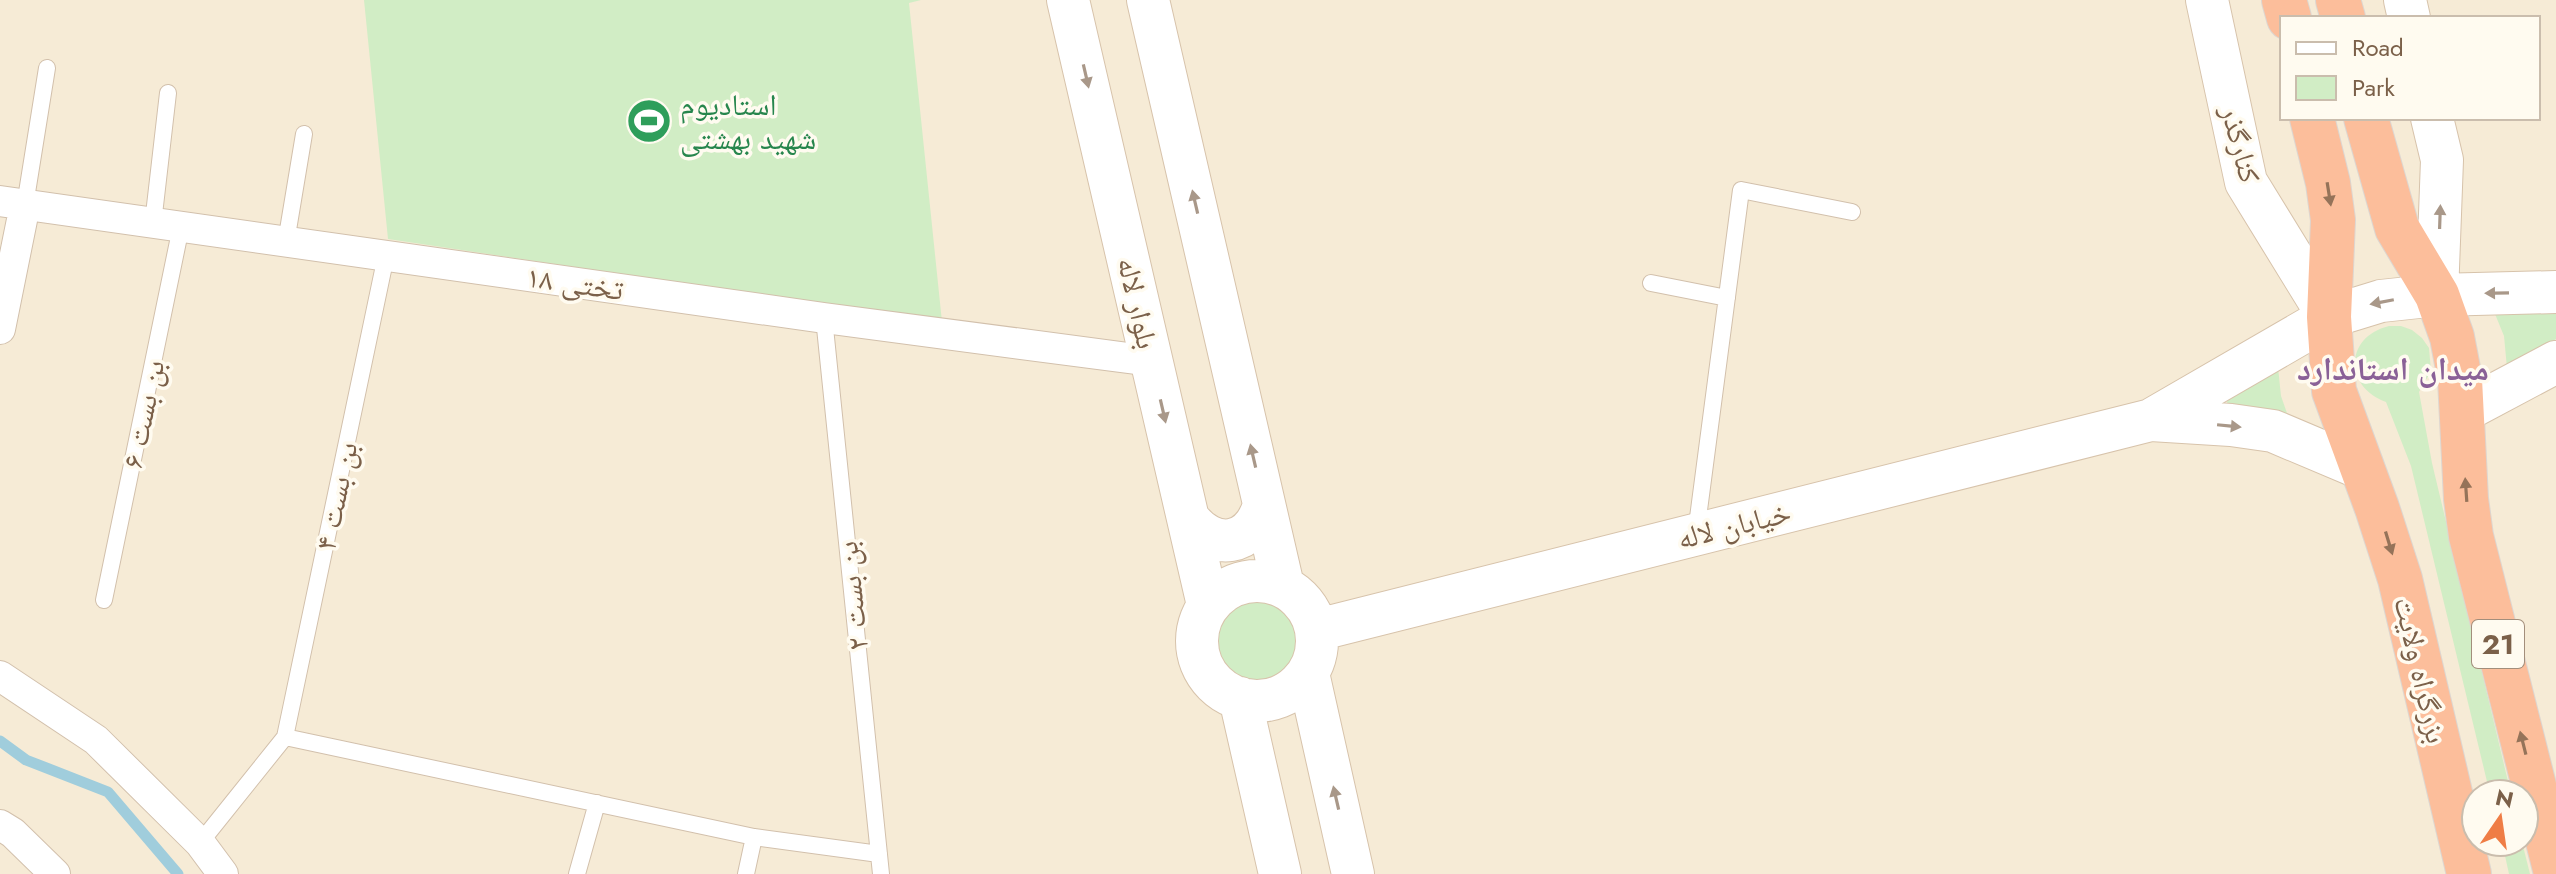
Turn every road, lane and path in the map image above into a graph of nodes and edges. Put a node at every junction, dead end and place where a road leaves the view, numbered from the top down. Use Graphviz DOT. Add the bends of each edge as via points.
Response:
graph roads {
  1 [pos="1068,0"];
  2 [pos="1148,0"];
  3 [pos="2207,0"];
  4 [pos="47,68"];
  5 [pos="168,93"];
  6 [pos="2312,120"];
  7 [pos="2367,120"];
  8 [pos="2432,120"];
  9 [pos="304,134"];
  10 [pos="13,203"];
  11 [pos="1852,212"];
  12 [pos="167,225"];
  13 [pos="286,242"];
  14 [pos="386,256"];
  15 [pos="1651,283"];
  16 [pos="2556,292"];
  17 [pos="2437,295"];
  18 [pos="1727,298"];
  19 [pos="2329,317"];
  20 [pos="824,318"];
  21 [pos="0,329"];
  22 [pos="1151,361"];
  23 [pos="2556,362"];
  24 [pos="2462,412"];
  25 [pos="2151,420"];
  26 [pos="2363,469"];
  27 [pos="1264,505"];
  28 [pos="1188,518"];
  29 [pos="1696,535"];
  30 [pos="1283,586"];
  31 [pos="104,600"];
  32 [pos="1208,605"];
  33 [pos="1317,630"];
  34 [pos="1308,673"];
  35 [pos="0,676"];
  36 [pos="1240,698"];
  37 [pos="285,737"];
  38 [pos="1323,742"];
  39 [pos="1255,757"];
  40 [pos="597,803"];
  41 [pos="0,825"];
  42 [pos="754,837"];
  43 [pos="200,843"];
  44 [pos="879,854"];
  45 [pos="2556,873"];
  46 [pos="55,874"];
  47 [pos="223,874"];
  48 [pos="577,874"];
  49 [pos="746,874"];
  50 [pos="881,874"];
  51 [pos="1280,874"];
  52 [pos="1353,874"];
  53 [pos="2469,874"];
  1 -- 22 [label="street, بلوار لاله, one-way"];
  27 -- 2 [label="street, one-way"];
  3 -- 19 [label="street, کنارگذر" via="2246,182"];
  4 -- 10 [label="lane"];
  5 -- 12 [label="lane, بن بست ۶"];
  6 -- 19 [label="highway, one-way" via="2333,220"];
  7 -- 17 [label="highway, 21" via="2397,228"];
  17 -- 8 [label="street, 21, one-way" via="2442,160"];
  9 -- 13 [label="lane"];
  10 -- 12 [label="street, تختی ۱۸"];
  10 -- 21 [label="street"];
  11 -- 18 [label="lane" via="1741,190"];
  12 -- 13 [label="street, تختی ۱۸"];
  12 -- 31 [label="lane, بن بست ۶"];
  13 -- 14 [label="street, تختی ۱۸"];
  14 -- 20 [label="street, تختی ۱۸"];
  14 -- 37 [label="lane, بن بست ۴"];
  15 -- 18 [label="lane"];
  16 -- 17 [label="street, خیابان لاله, one-way"];
  17 -- 19 [label="street, خیابان لاله, one-way" via="2381,301"];
  17 -- 24 [label="highway, 21" via="2452,337"];
  18 -- 29 [label="lane"];
  19 -- 25 [label="street, خیابان لاله"];
  19 -- 26 [label="highway" via="2334,391"];
  20 -- 22 [label="street, تختی ۱۸"];
  20 -- 44 [label="lane, بن بست ۲"];
  22 -- 28 [label="street, بلوار لاله, one-way"];
  23 -- 24 [label="street"];
  45 -- 24 [label="highway, 21, one-way" via="2471,536"];
  25 -- 26 [label="street, خیابان لاله, one-way" via="2273,431"];
  25 -- 29 [label="street, خیابان لاله"];
  26 -- 53 [label="highway, بزرگراه ولایت, one-way" via="2400,579"];
  27 -- 28 [label="street" via="1255,526 1235,539 1209,538"];
  27 -- 30 [label="street"];
  28 -- 32 [label="street, بلوار لاله"];
  29 -- 33 [label="street, خیابان لاله"];
  30 -- 32 [label="street" via="1242,583"];
  30 -- 33 [label="street" via="1308,609"];
  32 -- 36 [label="street" via="1197,636 1200,659 1213,681"];
  33 -- 34 [label="street" via="1317,653"];
  34 -- 36 [label="street" via="1278,697"];
  34 -- 38 [label="street"];
  35 -- 43 [label="street" via="96,740"];
  36 -- 39 [label="street"];
  37 -- 40 [label="lane"];
  37 -- 43 [label="lane"];
  38 -- 39 [label="street" via="1308,728 1285,724 1263,736"];
  52 -- 38 [label="street, one-way"];
  39 -- 51 [label="street"];
  40 -- 42 [label="lane"];
  40 -- 48 [label="lane"];
  41 -- 46 [label="street"];
  42 -- 44 [label="lane"];
  42 -- 49 [label="lane"];
  43 -- 47 [label="street"];
  44 -- 50 [label="lane, بن بست ۲"];
}
